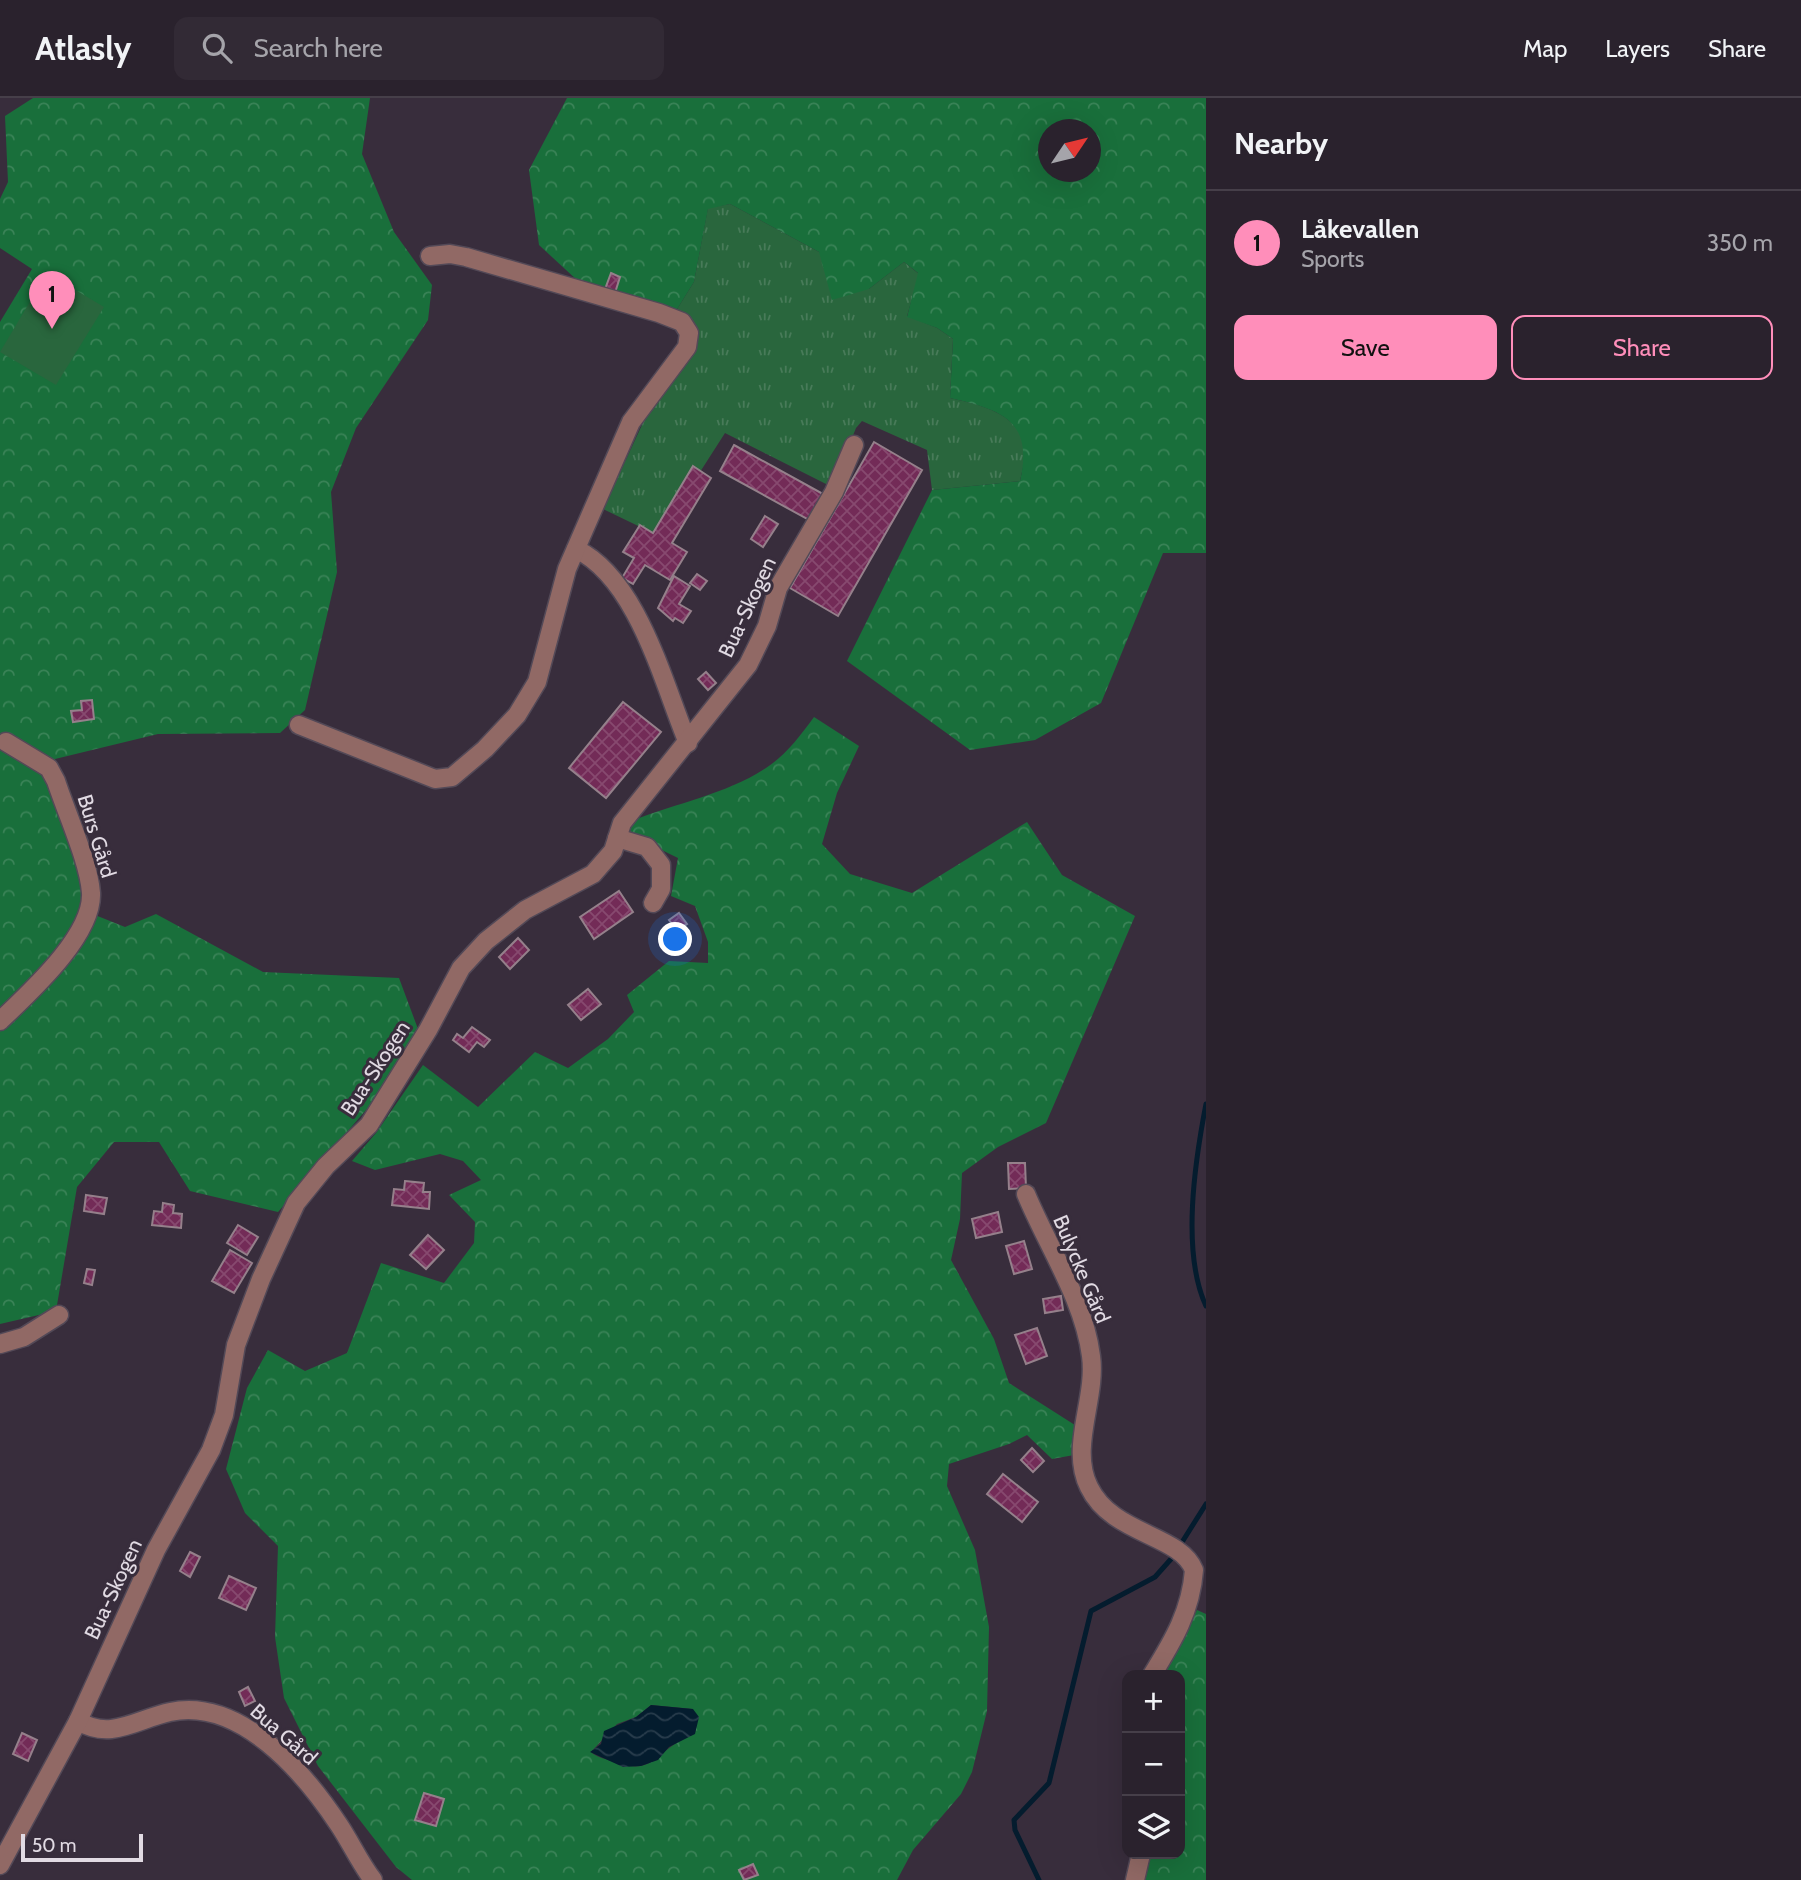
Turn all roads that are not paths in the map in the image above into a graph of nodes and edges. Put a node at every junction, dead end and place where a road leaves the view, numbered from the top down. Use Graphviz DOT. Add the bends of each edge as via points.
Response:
graph roads {
  1 [pos="430,256"];
  2 [pos="854,445"];
  3 [pos="576,549"];
  4 [pos="299,725"];
  5 [pos="6,742"];
  6 [pos="688,743"];
  7 [pos="617,838"];
  8 [pos="653,903"];
  9 [pos="0,1021"];
  10 [pos="1026,1194"];
  11 [pos="58,1315"];
  12 [pos="0,1344"];
  13 [pos="1155,1670"];
  14 [pos="78,1721"];
  15 [pos="1140,1859"];
  16 [pos="0,1865"];
  17 [pos="373,1880"];
  18 [pos="1135,1880"];
  1 -- 3 [label="street" via="466,257 659,313 682,322 689,333 687,347 631,422"];
  2 -- 6 [label="street, Bua-Skogen" via="834,492 778,588 767,626 748,665"];
  3 -- 4 [label="street" via="558,594 537,682 502,732 452,777 435,779"];
  3 -- 6 [label="street" via="600,563 644,631"];
  5 -- 9 [label="street, Burs Gård" via="48,768 91,893 89,913 76,936"];
  6 -- 7 [label="street, Bua-Skogen" via="622,823"];
  7 -- 8 [label="street" via="647,847 661,865 661,889"];
  7 -- 14 [label="street, Bua-Skogen" via="613,851 593,874 525,910 461,968 369,1125 296,1203 236,1345 225,1415 211,1450 156,1550"];
  10 -- 13 [label="street, Bulycke Gård" via="1084,1325 1092,1357 1083,1466 1087,1484 1101,1505 1137,1531 1180,1550 1194,1570 1182,1626"];
  11 -- 12 [label="street" via="23,1337"];
  14 -- 16 [label="street, Bua-Skogen"];
  14 -- 17 [label="street, Bua Gård" via="90,1728 115,1730 170,1712 197,1710 246,1725 317,1795"];
  15 -- 18 [label="street"];
}
